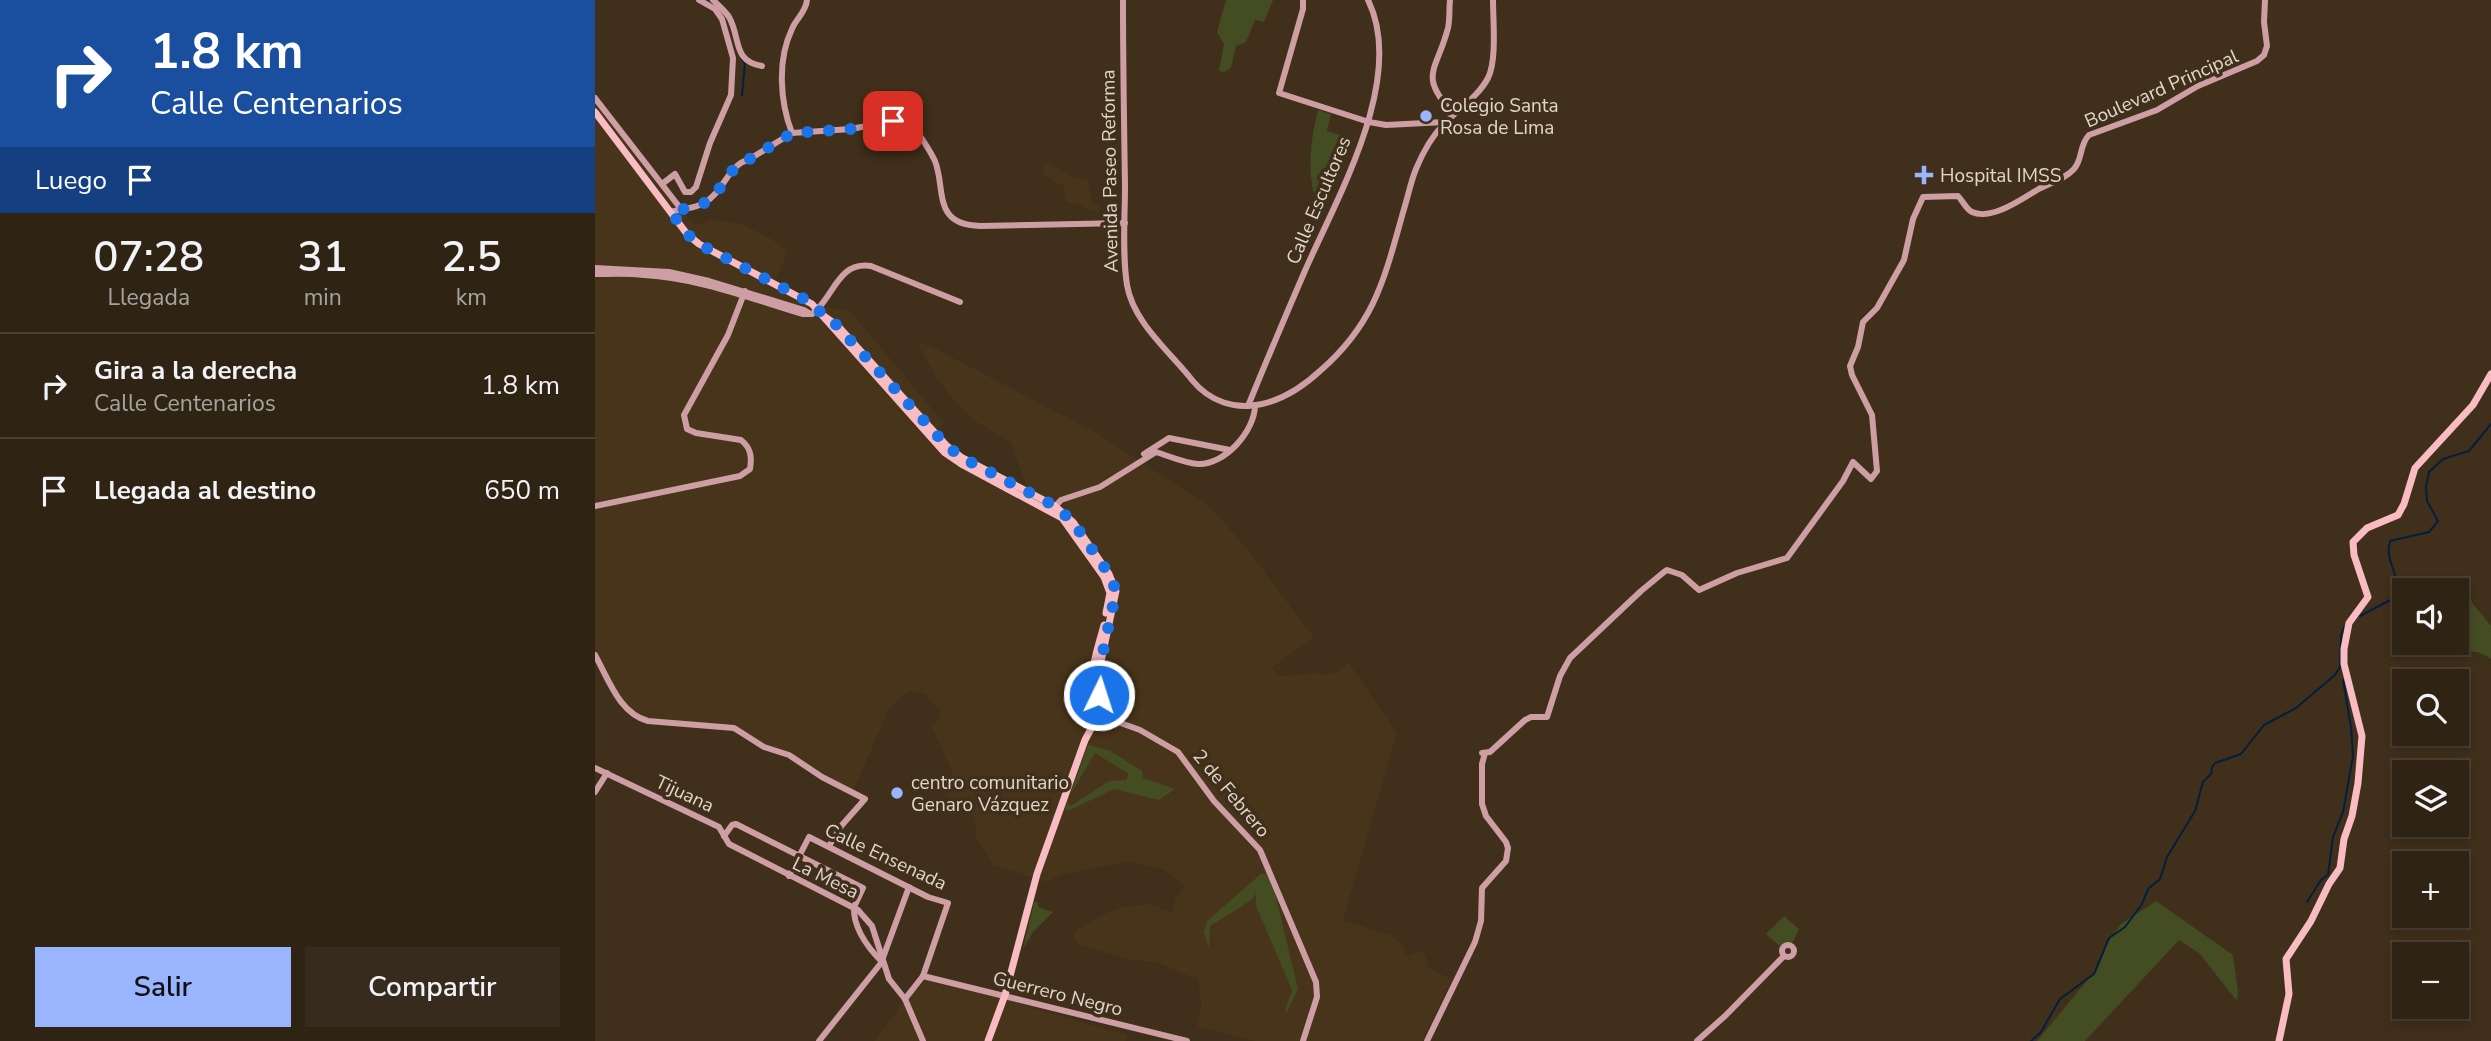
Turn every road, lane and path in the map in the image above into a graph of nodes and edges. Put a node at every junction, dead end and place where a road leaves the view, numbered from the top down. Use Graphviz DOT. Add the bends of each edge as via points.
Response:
graph roads {
  1 [pos="699,0"];
  2 [pos="807,0"];
  3 [pos="1122,0"];
  4 [pos="1303,0"];
  5 [pos="1368,0"];
  6 [pos="1450,0"];
  7 [pos="1493,0"];
  8 [pos="2265,0"];
  9 [pos="715,3"];
  10 [pos="740,51"];
  11 [pos="731,58"];
  12 [pos="762,66"];
  13 [pos="595,98"];
  14 [pos="595,112"];
  15 [pos="1454,114"];
  16 [pos="1369,122"];
  17 [pos="1445,122"];
  18 [pos="792,133"];
  19 [pos="662,184"];
  20 [pos="681,209"];
  21 [pos="671,212"];
  22 [pos="1125,223"];
  23 [pos="595,268"];
  24 [pos="595,274"];
  25 [pos="744,293"];
  26 [pos="960,302"];
  27 [pos="818,309"];
  28 [pos="2491,374"];
  29 [pos="1251,406"];
  30 [pos="1154,450"];
  31 [pos="1230,450"];
  32 [pos="595,506"];
  33 [pos="1053,508"];
  34 [pos="597,659"];
  35 [pos="1108,717"];
  36 [pos="595,768"];
  37 [pos="607,773"];
  38 [pos="595,792"];
  39 [pos="725,836"];
  40 [pos="829,846"];
  41 [pos="800,855"];
  42 [pos="760,861"];
  43 [pos="789,876"];
  44 [pos="909,887"];
  45 [pos="855,907"];
  46 [pos="1784,956"];
  47 [pos="882,959"];
  48 [pos="923,976"];
  49 [pos="1005,995"];
  50 [pos="905,999"];
  51 [pos="818,1041"];
  52 [pos="923,1041"];
  53 [pos="988,1041"];
  54 [pos="1187,1041"];
  55 [pos="1303,1041"];
  56 [pos="1427,1041"];
  57 [pos="1697,1041"];
  58 [pos="2279,1041"];
  1 -- 9 [label="street"];
  2 -- 18 [label="street" via="784,50 782,94"];
  3 -- 22 [label="street, Avenida Paseo Reforma"];
  4 -- 16 [label="street" via="1279,93"];
  5 -- 16 [label="street, Calle Escultores" via="1378,30 1380,65"];
  6 -- 15 [label="street" via="1448,28 1432,74 1435,91"];
  7 -- 15 [label="street" via="1489,77"];
  8 -- 56 [label="street, Boulevard Principal" via="2264,55 2157,110 2089,135 2078,164 2066,176 2009,207 1981,214 1973,214 1958,196 1926,196 1921,201 1904,260 1877,308 1863,322 1850,366 1872,415 1877,471 1871,479 1853,462 1787,558 1699,590 1682,575 1667,570 1570,658 1547,717 1525,720 1484,753 1482,804 1506,842 1507,856 1482,888 1475,943"];
  9 -- 10 [label="street" via="729,17"];
  9 -- 11 [label="street"];
  10 -- 11 [label="street"];
  10 -- 12 [label="street" via="747,62"];
  11 -- 19 [label="street" via="727,102 696,187 685,192 675,174"];
  13 -- 19 [label="street"];
  14 -- 21 [label="main road"];
  15 -- 17 [label="street"];
  16 -- 17 [label="street"];
  16 -- 29 [label="street, Calle Escultores"];
  17 -- 29 [label="street" via="1415,170 1384,279 1357,331 1315,376 1281,397"];
  18 -- 20 [label="street" via="740,162 706,203"];
  18 -- 22 [label="street" via="851,129 908,118 935,162 944,207 966,226"];
  19 -- 20 [label="street"];
  20 -- 21 [label="street"];
  21 -- 27 [label="main road" via="699,244"];
  22 -- 29 [label="street, Avenida Paseo Reforma" via="1127,285 1138,314 1203,393 1219,402"];
  23 -- 25 [label="street" via="669,272"];
  24 -- 25 [label="street" via="670,278"];
  25 -- 27 [label="street" via="809,313"];
  25 -- 32 [label="street" via="684,420 687,429 696,433 746,444 752,457 750,469 740,476"];
  26 -- 27 [label="street" via="860,265 846,271"];
  27 -- 33 [label="main road" via="944,452"];
  28 -- 58 [label="main road" via="2473,405 2418,463 2398,515 2354,539 2354,555 2368,597 2348,626 2343,656 2362,732 2358,783 2340,868 2286,959 2289,994"];
  29 -- 31 [label="street, Calle Escultores" via="1253,418"];
  30 -- 31 [label="street" via="1169,438"];
  30 -- 31 [label="street" via="1197,464"];
  30 -- 33 [label="street" via="1100,487 1067,497"];
  33 -- 35 [label="main road" via="1104,577 1110,593 1091,679 1096,708"];
  34 -- 40 [label="street" via="620,701 637,718 734,728 865,799"];
  35 -- 49 [label="main road" via="1092,727 1084,740 1037,874"];
  35 -- 55 [label="street, 2 de Febrero" via="1178,752 1231,821 1260,850 1316,982 1317,997"];
  36 -- 37 [label="street, Tijuana"];
  37 -- 38 [label="street"];
  37 -- 39 [label="street, Tijuana" via="719,827"];
  39 -- 41 [label="street" via="736,824"];
  39 -- 42 [label="street, Tijuana" via="729,845"];
  40 -- 41 [label="street, Calle Ensenada" via="809,837"];
  40 -- 44 [label="street, Calle Ensenada"];
  41 -- 43 [label="street"];
  41 -- 45 [label="street" via="863,888"];
  42 -- 43 [label="street, La Mesa"];
  43 -- 45 [label="street, La Mesa"];
  44 -- 47 [label="street"];
  44 -- 48 [label="street, Calle Ensenada" via="948,903"];
  45 -- 47 [label="street, La Mesa" via="871,926"];
  45 -- 47 [label="street" via="865,943"];
  46 -- 57 [label="street"];
  47 -- 50 [label="street, La Mesa" via="891,984"];
  47 -- 51 [label="street"];
  48 -- 49 [label="street, Guerrero Negro"];
  48 -- 50 [label="street"];
  49 -- 53 [label="main road"];
  49 -- 54 [label="street, Guerrero Negro"];
  50 -- 52 [label="street, La Mesa"];
}
